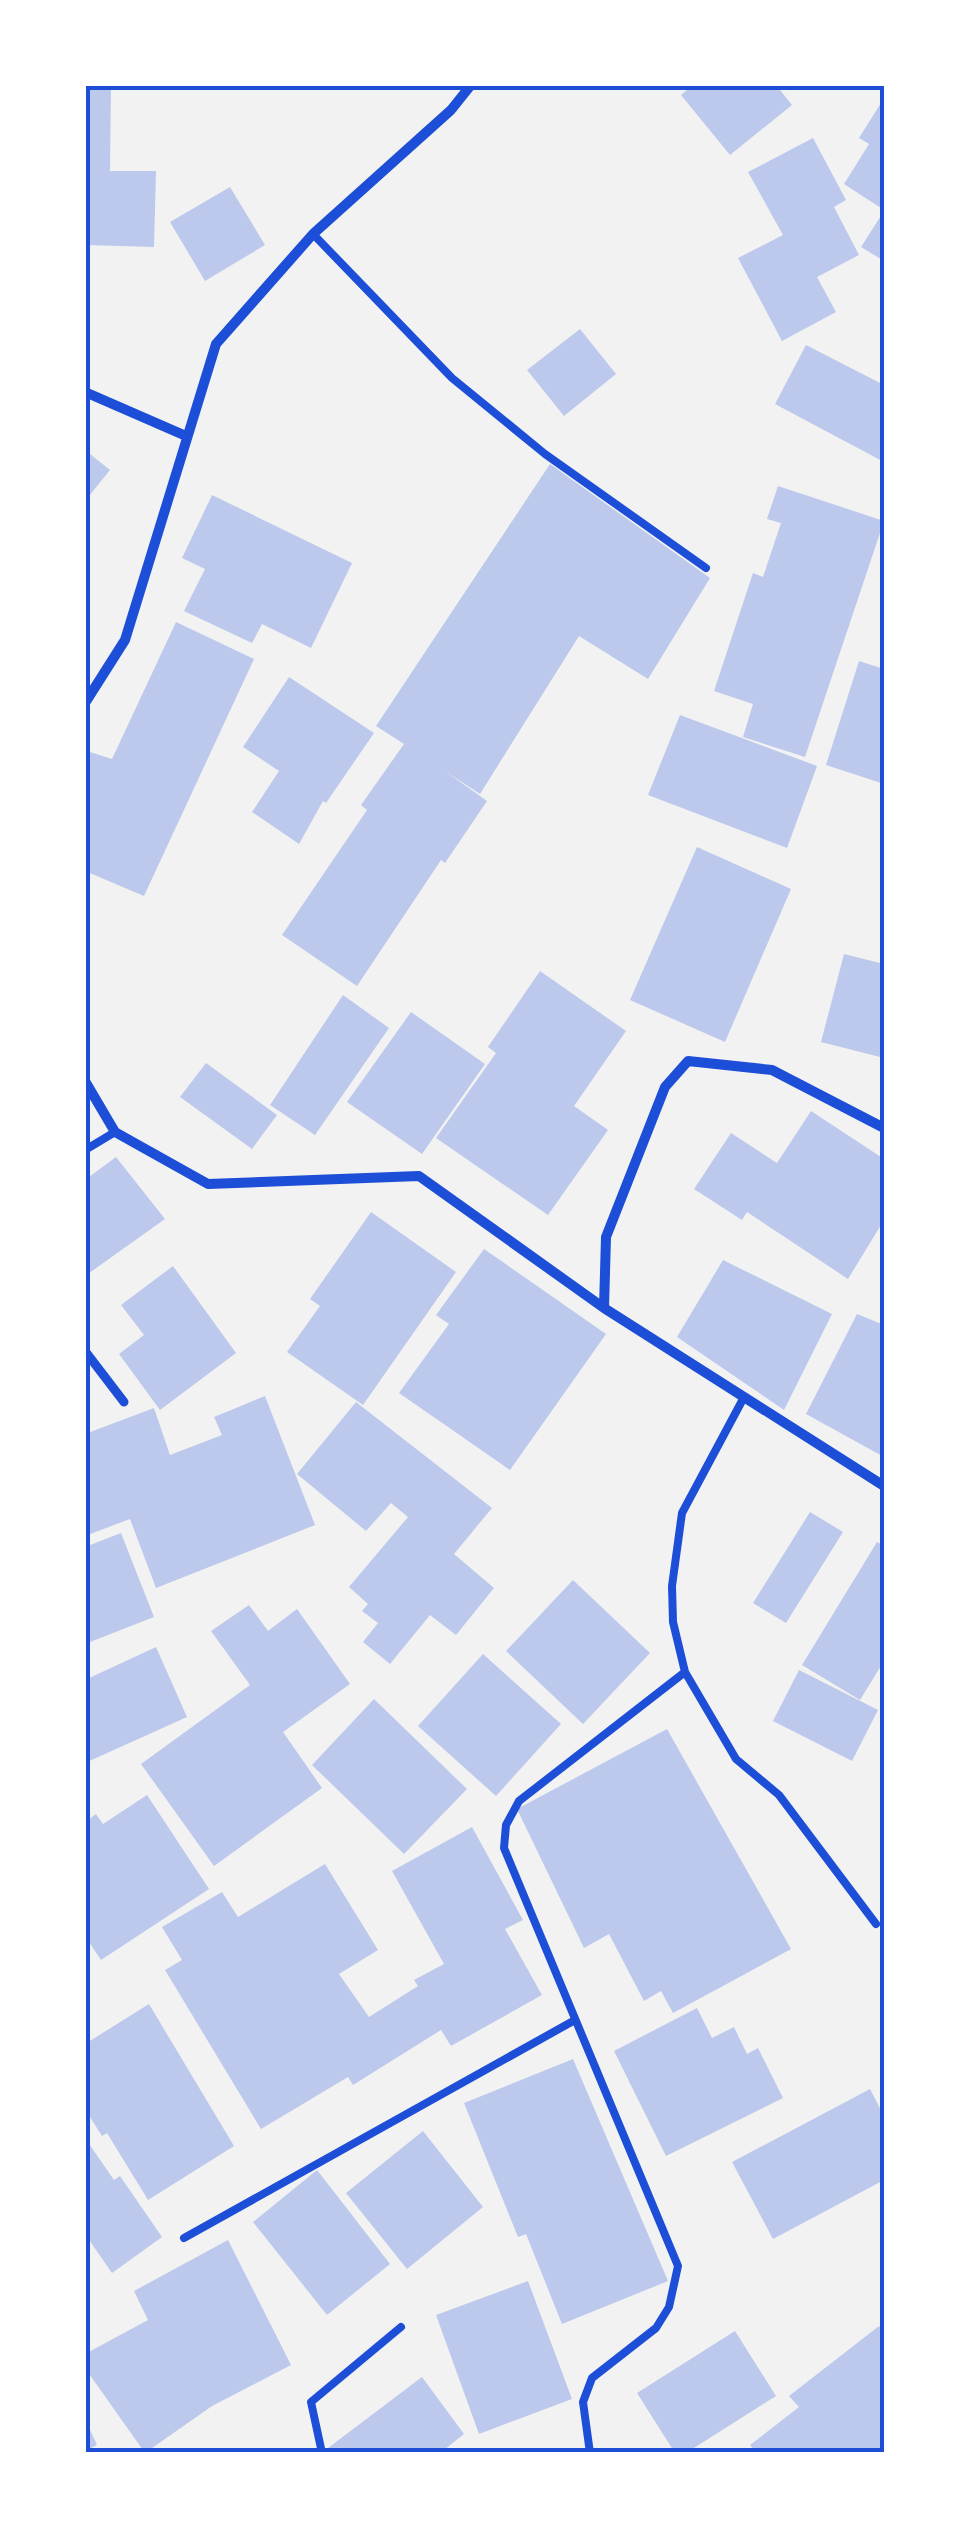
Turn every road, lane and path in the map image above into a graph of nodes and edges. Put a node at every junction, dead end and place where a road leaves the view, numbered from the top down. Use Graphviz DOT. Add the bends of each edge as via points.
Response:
graph roads {
  1 [pos="471,85"];
  2 [pos="313,234"];
  3 [pos="85,392"];
  4 [pos="186,436"];
  5 [pos="706,568"];
  6 [pos="85,704"];
  7 [pos="85,1081"];
  8 [pos="884,1128"];
  9 [pos="115,1132"];
  10 [pos="85,1150"];
  11 [pos="604,1308"];
  12 [pos="85,1351"];
  13 [pos="743,1399"];
  14 [pos="124,1402"];
  15 [pos="884,1486"];
  16 [pos="685,1672"];
  17 [pos="876,1924"];
  18 [pos="575,2020"];
  19 [pos="184,2238"];
  20 [pos="402,2326"];
  21 [pos="322,2453"];
  22 [pos="590,2453"];
  1 -- 2 [label="street"];
  2 -- 4 [label="street" via="216,344"];
  2 -- 5 [label="lane" via="452,378 545,454"];
  3 -- 4 [label="street"];
  4 -- 6 [label="street" via="125,640"];
  7 -- 9 [label="street"];
  8 -- 11 [label="street" via="772,1070 688,1061 666,1087 606,1237"];
  9 -- 10 [label="lane"];
  9 -- 11 [label="street" via="208,1184 420,1176"];
  11 -- 13 [label="street"];
  12 -- 14 [label="street"];
  13 -- 15 [label="street"];
  13 -- 16 [label="lane" via="682,1513 672,1586"];
  16 -- 17 [label="lane" via="736,1759 779,1796"];
  16 -- 18 [label="lane" via="518,1801 506,1825 504,1848"];
  18 -- 19 [label="lane"];
  18 -- 22 [label="lane" via="678,2266 669,2307 656,2328 592,2378 584,2402"];
  20 -- 21 [label="lane" via="311,2402"];
}
